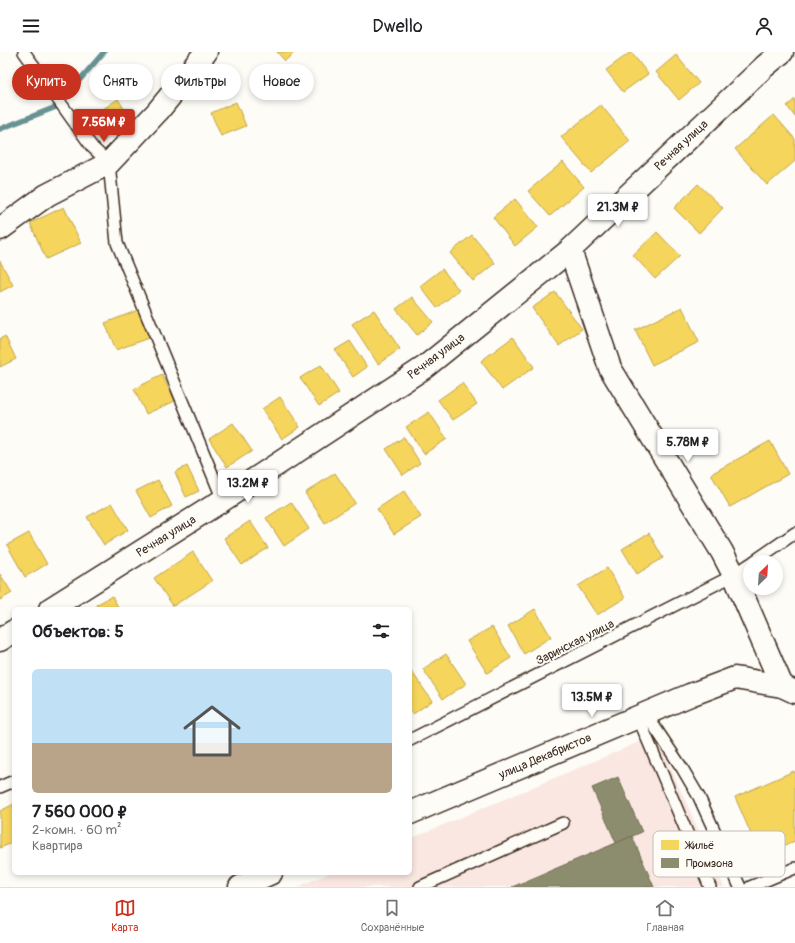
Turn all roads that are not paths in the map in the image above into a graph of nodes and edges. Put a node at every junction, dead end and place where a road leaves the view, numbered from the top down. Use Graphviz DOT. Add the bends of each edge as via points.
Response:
graph roads {
  1 [pos="24,52"];
  2 [pos="206,52"];
  3 [pos="782,52"];
  4 [pos="760,59"];
  5 [pos="109,163"];
  6 [pos="0,229"];
  7 [pos="570,250"];
  8 [pos="223,500"];
  9 [pos="795,533"];
  10 [pos="763,555"];
  11 [pos="742,569"];
  12 [pos="53,607"];
  13 [pos="12,632"];
  14 [pos="0,640"];
  15 [pos="789,689"];
  16 [pos="642,715"];
  17 [pos="412,739"];
  18 [pos="12,782"];
  19 [pos="0,788"];
  20 [pos="412,813"];
  21 [pos="563,823"];
  22 [pos="688,831"];
  23 [pos="714,831"];
  24 [pos="795,868"];
  25 [pos="785,872"];
  26 [pos="267,875"];
  27 [pos="706,877"];
  28 [pos="735,877"];
  29 [pos="774,877"];
  30 [pos="240,887"];
  31 [pos="420,887"];
  32 [pos="710,887"];
  33 [pos="740,887"];
  34 [pos="750,887"];
  1 -- 5 [label="lane" via="92,147"];
  2 -- 5 [label="street" via="158,111"];
  3 -- 4 [label="street, Речная улица"];
  4 -- 7 [label="street, Речная улица"];
  5 -- 6 [label="street" via="47,195"];
  5 -- 8 [label="lane" via="117,242"];
  7 -- 8 [label="street, Речная улица" via="425,367"];
  7 -- 11 [label="street" via="610,368 718,546"];
  8 -- 12 [label="street, Речная улица"];
  9 -- 10 [label="lane"];
  11 -- 15 [label="street"];
  11 -- 17 [label="lane, Заринская улица"];
  13 -- 14 [label="street"];
  15 -- 16 [label="street, улица Декабристов" via="735,678"];
  16 -- 20 [label="street, улица Декабристов"];
  16 -- 22 [label="lane"];
  16 -- 23 [label="lane" via="682,768"];
  18 -- 19 [label="lane"];
  21 -- 31 [label="lane"];
  24 -- 25 [label="lane"];
  26 -- 30 [label="street"];
  27 -- 32 [label="lane"];
  28 -- 33 [label="lane"];
  29 -- 34 [label="lane"];
}
